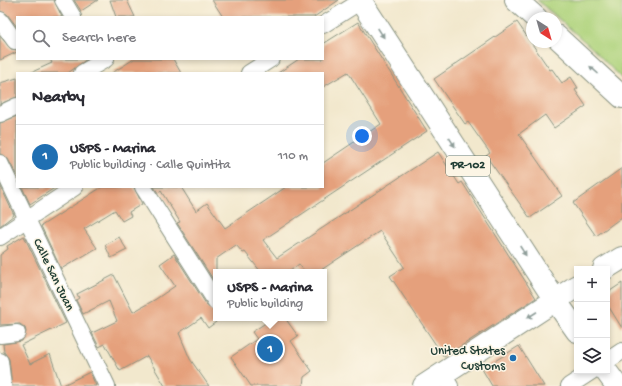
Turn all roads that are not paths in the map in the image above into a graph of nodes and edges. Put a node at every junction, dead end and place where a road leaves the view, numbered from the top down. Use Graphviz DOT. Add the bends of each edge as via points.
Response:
graph roads {
  1 [pos="63,0"];
  2 [pos="360,0"];
  3 [pos="516,0"];
  4 [pos="529,12"];
  5 [pos="72,16"];
  6 [pos="0,20"];
  7 [pos="324,24"];
  8 [pos="15,41"];
  9 [pos="562,42"];
  10 [pos="102,60"];
  11 [pos="269,60"];
  12 [pos="84,72"];
  13 [pos="251,72"];
  14 [pos="622,97"];
  15 [pos="16,106"];
  16 [pos="0,114"];
  17 [pos="0,163"];
  18 [pos="72,188"];
  19 [pos="144,188"];
  20 [pos="26,219"];
  21 [pos="0,237"];
  22 [pos="622,258"];
  23 [pos="609,266"];
  24 [pos="574,288"];
  25 [pos="213,297"];
  26 [pos="555,300"];
  27 [pos="574,327"];
  28 [pos="17,333"];
  29 [pos="0,335"];
  30 [pos="622,351"];
  31 [pos="610,359"];
  32 [pos="0,361"];
  33 [pos="587,374"];
  34 [pos="608,374"];
  35 [pos="446,380"];
  36 [pos="3,386"];
  37 [pos="107,386"];
  38 [pos="424,386"];
  39 [pos="569,386"];
  40 [pos="616,386"];
  1 -- 5 [label="street"];
  2 -- 7 [label="street"];
  2 -- 26 [label="main road, PR-102, one-way"];
  3 -- 4 [label="main road"];
  6 -- 8 [label="street"];
  14 -- 9 [label="main road, one-way"];
  10 -- 12 [label="street"];
  11 -- 13 [label="street"];
  15 -- 16 [label="street"];
  17 -- 20 [label="street, Calle San Juan"];
  18 -- 20 [label="street"];
  19 -- 25 [label="street"];
  20 -- 21 [label="street"];
  20 -- 37 [label="street, Calle San Juan"];
  22 -- 23 [label="main road"];
  24 -- 26 [label="main road"];
  26 -- 27 [label="main road, PR-102"];
  26 -- 35 [label="main road, one-way"];
  28 -- 29 [label="street"];
  30 -- 31 [label="street"];
  32 -- 36 [label="street"];
  33 -- 39 [label="street"];
  34 -- 40 [label="main road"];
  35 -- 38 [label="main road"];
}
